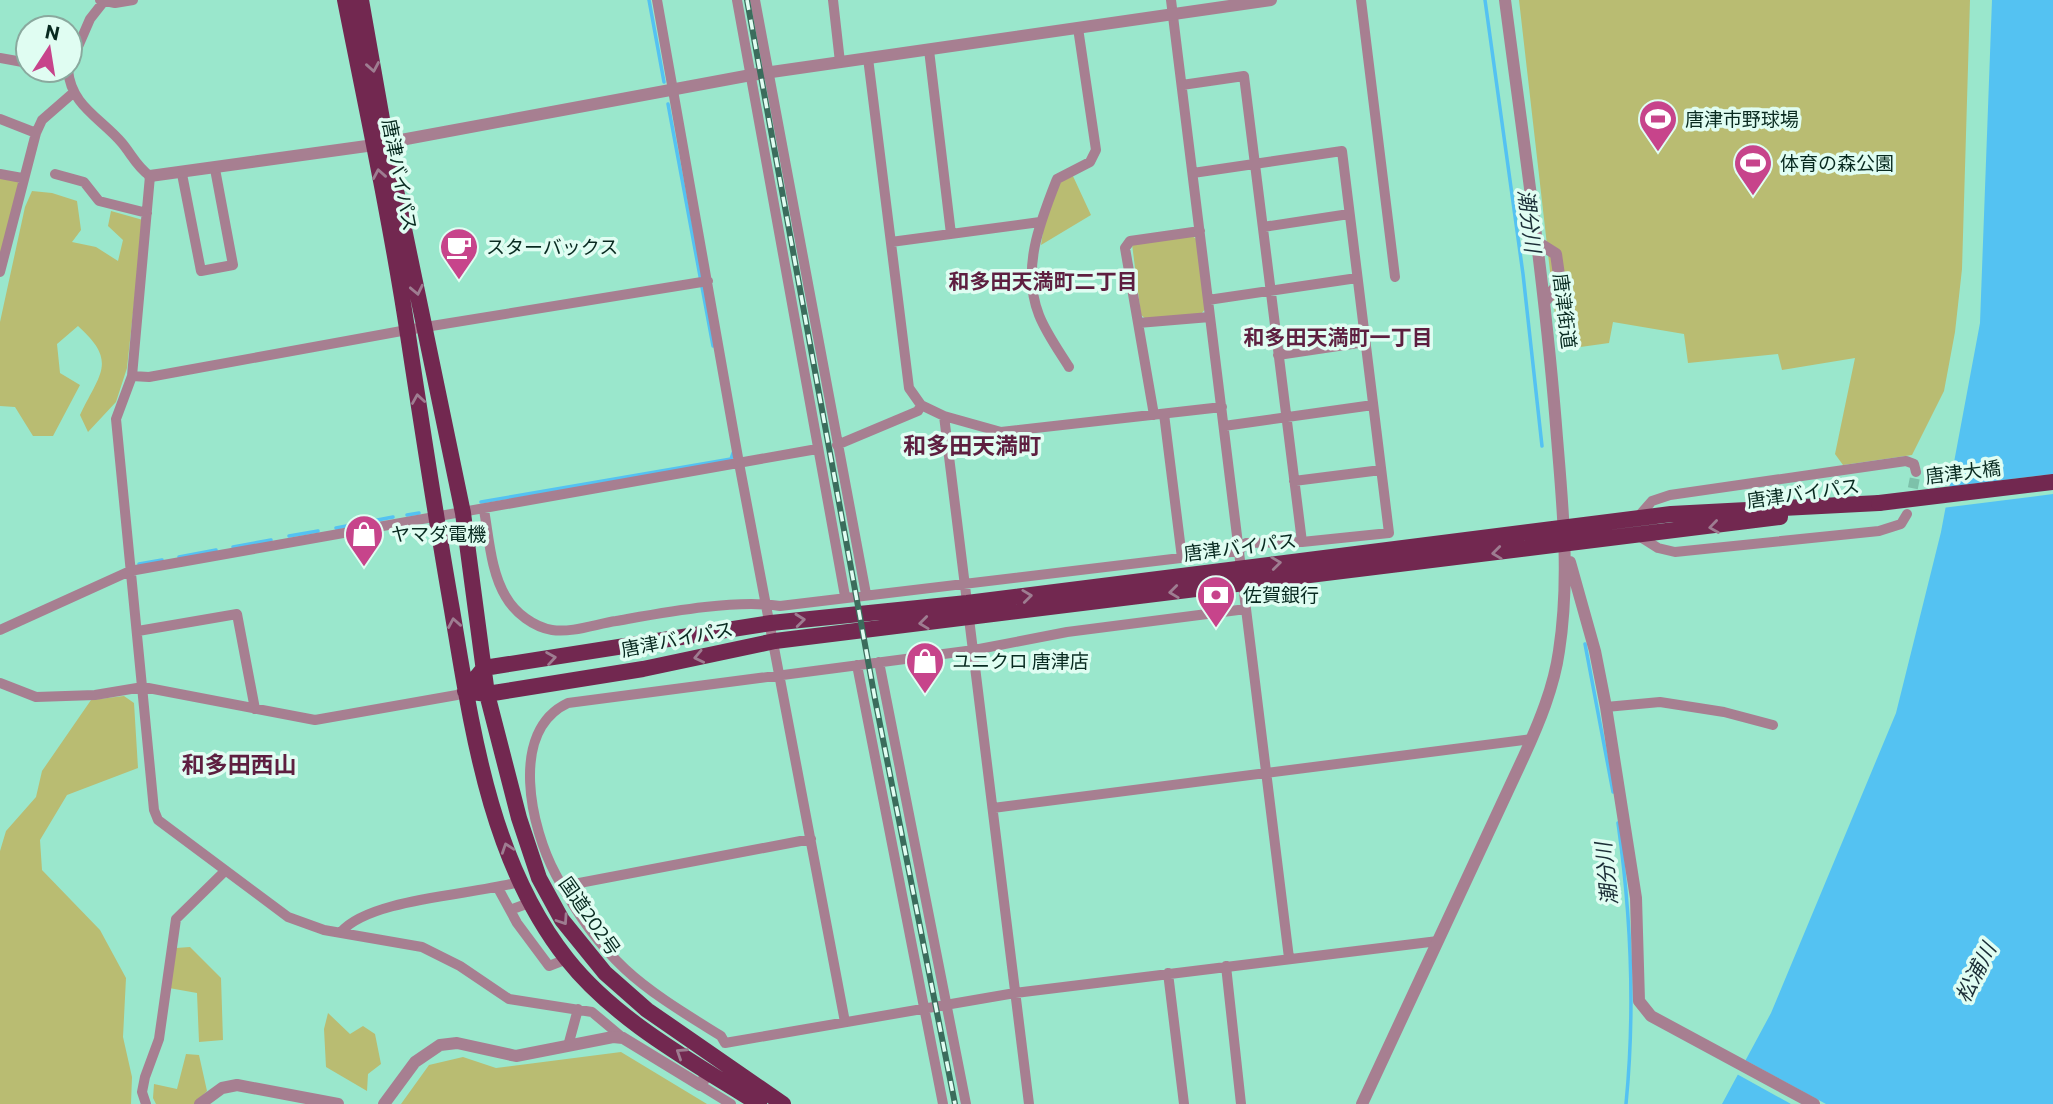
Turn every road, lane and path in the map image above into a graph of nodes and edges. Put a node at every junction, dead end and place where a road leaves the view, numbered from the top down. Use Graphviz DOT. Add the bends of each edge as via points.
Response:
graph roads {
  1 [pos="103,0"];
  2 [pos="133,0"];
  3 [pos="345,0"];
  4 [pos="361,0"];
  5 [pos="657,0"];
  6 [pos="737,0"];
  7 [pos="755,0"];
  8 [pos="833,0"];
  9 [pos="1171,0"];
  10 [pos="1271,0"];
  11 [pos="1361,0"];
  12 [pos="1505,0"];
  13 [pos="1173,14"];
  14 [pos="1078,28"];
  15 [pos="84,33"];
  16 [pos="929,50"];
  17 [pos="868,58"];
  18 [pos="840,62"];
  19 [pos="768,73"];
  20 [pos="751,75"];
  21 [pos="71,84"];
  22 [pos="1182,85"];
  23 [pos="673,90"];
  24 [pos="73,93"];
  25 [pos="0,119"];
  26 [pos="36,133"];
  27 [pos="380,144"];
  28 [pos="1255,164"];
  29 [pos="215,169"];
  30 [pos="1193,173"];
  31 [pos="0,174"];
  32 [pos="55,174"];
  33 [pos="182,174"];
  34 [pos="150,176"];
  35 [pos="22,178"];
  36 [pos="147,213"];
  37 [pos="1349,214"];
  38 [pos="1040,222"];
  39 [pos="1263,227"];
  40 [pos="1200,231"];
  41 [pos="951,234"];
  42 [pos="891,242"];
  43 [pos="0,272"];
  44 [pos="1395,277"];
  45 [pos="1357,278"];
  46 [pos="703,282"];
  47 [pos="1270,291"];
  48 [pos="1208,300"];
  49 [pos="1210,317"];
  50 [pos="1138,323"];
  51 [pos="424,327"];
  52 [pos="407,330"];
  53 [pos="1365,342"];
  54 [pos="1278,355"];
  55 [pos="1069,367"];
  56 [pos="132,376"];
  57 [pos="921,405"];
  58 [pos="1373,405"];
  59 [pos="1222,408"];
  60 [pos="1159,414"];
  61 [pos="944,416"];
  62 [pos="1286,417"];
  63 [pos="1224,426"];
  64 [pos="837,445"];
  65 [pos="817,449"];
  66 [pos="739,463"];
  67 [pos="1381,470"];
  68 [pos="1916,472"];
  69 [pos="1294,481"];
  70 [pos="2053,482"];
  71 [pos="1879,503"];
  72 [pos="484,510"];
  73 [pos="463,513"];
  74 [pos="1907,514"];
  75 [pos="436,517"];
  76 [pos="1638,518"];
  77 [pos="1564,527"];
  78 [pos="1639,537"];
  79 [pos="1302,542"];
  80 [pos="1565,545"];
  81 [pos="1239,551"];
  82 [pos="1182,558"];
  83 [pos="130,571"];
  84 [pos="1243,576"];
  85 [pos="964,582"];
  86 [pos="866,594"];
  87 [pos="845,596"];
  88 [pos="767,604"];
  89 [pos="1246,609"];
  90 [pos="968,610"];
  91 [pos="771,623"];
  92 [pos="0,630"];
  93 [pos="138,631"];
  94 [pos="775,641"];
  95 [pos="974,650"];
  96 [pos="879,662"];
  97 [pos="857,665"];
  98 [pos="484,668"];
  99 [pos="781,675"];
  100 [pos="0,683"];
  101 [pos="143,687"];
  102 [pos="465,691"];
  103 [pos="487,694"];
  104 [pos="1606,707"];
  105 [pos="256,709"];
  106 [pos="1773,725"];
  107 [pos="1532,739"];
  108 [pos="529,763"];
  109 [pos="506,766"];
  110 [pos="1266,774"];
  111 [pos="993,808"];
  112 [pos="811,839"];
  113 [pos="225,871"];
  114 [pos="555,873"];
  115 [pos="538,878"];
  116 [pos="519,882"];
  117 [pos="574,884"];
  118 [pos="498,888"];
  119 [pos="529,903"];
  120 [pos="510,910"];
  121 [pos="341,932"];
  122 [pos="1438,941"];
  123 [pos="1289,958"];
  124 [pos="567,960"];
  125 [pos="1226,966"];
  126 [pos="1168,973"];
  127 [pos="1015,993"];
  128 [pos="946,1004"];
  129 [pos="924,1008"];
  130 [pos="578,1009"];
  131 [pos="695,1020"];
  132 [pos="845,1022"];
  133 [pos="684,1035"];
  134 [pos="623,1038"];
  135 [pos="725,1042"];
  136 [pos="568,1046"];
  137 [pos="707,1071"];
  138 [pos="146,1104"];
  139 [pos="200,1104"];
  140 [pos="338,1104"];
  141 [pos="384,1104"];
  142 [pos="731,1104"];
  143 [pos="759,1104"];
  144 [pos="783,1104"];
  145 [pos="943,1104"];
  146 [pos="966,1104"];
  147 [pos="1029,1104"];
  148 [pos="1184,1104"];
  149 [pos="1241,1104"];
  150 [pos="1362,1104"];
  151 [pos="1814,1104"];
  1 -- 2 [label="street"];
  1 -- 15 [label="street"];
  3 -- 27 [label="highway, 唐津バイパス"];
  4 -- 27 [label="highway, 唐津バイパス, one-way"];
  5 -- 23 [label="street"];
  6 -- 20 [label="street"];
  7 -- 19 [label="street"];
  8 -- 18 [label="street"];
  9 -- 13 [label="street"];
  10 -- 13 [label="street"];
  11 -- 44 [label="street"];
  12 -- 77 [label="street, 唐津街道" via="1545,301"];
  13 -- 14 [label="street"];
  13 -- 22 [label="street"];
  14 -- 16 [label="street"];
  14 -- 38 [label="street" via="1096,150 1090,162 1057,179"];
  16 -- 17 [label="street"];
  16 -- 41 [label="street"];
  17 -- 18 [label="street"];
  17 -- 42 [label="street"];
  18 -- 19 [label="street"];
  19 -- 20 [label="street"];
  19 -- 64 [label="street"];
  20 -- 23 [label="street"];
  20 -- 65 [label="street"];
  21 -- 24 [label="street"];
  22 -- 28 [label="street" via="1244,76"];
  22 -- 30 [label="street"];
  23 -- 27 [label="street"];
  23 -- 46 [label="street"];
  24 -- 26 [label="street" via="42,120"];
  24 -- 34 [label="street"];
  25 -- 26 [label="street"];
  26 -- 35 [label="street"];
  27 -- 29 [label="street"];
  27 -- 51 [label="highway, 唐津バイパス, one-way"];
  52 -- 27 [label="highway, 唐津バイパス, one-way"];
  28 -- 30 [label="street"];
  28 -- 37 [label="street" via="1342,151"];
  28 -- 39 [label="street"];
  29 -- 33 [label="street"];
  29 -- 33 [label="street" via="233,265 201,271"];
  30 -- 40 [label="street"];
  31 -- 35 [label="street"];
  32 -- 36 [label="street" via="84,182 99,201"];
  33 -- 34 [label="street"];
  34 -- 36 [label="street"];
  35 -- 43 [label="street"];
  36 -- 56 [label="street"];
  37 -- 39 [label="street"];
  37 -- 45 [label="street"];
  38 -- 41 [label="street"];
  38 -- 55 [label="street" via="1031,269 1036,306"];
  39 -- 47 [label="street"];
  40 -- 48 [label="street"];
  40 -- 50 [label="street" via="1130,241 1125,248"];
  41 -- 42 [label="street"];
  42 -- 57 [label="street" via="909,388"];
  45 -- 47 [label="street"];
  45 -- 53 [label="street"];
  46 -- 51 [label="street"];
  46 -- 66 [label="street"];
  47 -- 48 [label="street"];
  47 -- 54 [label="street"];
  48 -- 49 [label="street"];
  49 -- 50 [label="street"];
  49 -- 59 [label="street"];
  50 -- 60 [label="street"];
  51 -- 52 [label="street"];
  51 -- 73 [label="highway, 唐津バイパス"];
  52 -- 56 [label="street" via="149,377"];
  75 -- 52 [label="highway, 唐津バイパス, one-way"];
  53 -- 54 [label="street"];
  53 -- 58 [label="street"];
  54 -- 62 [label="street"];
  56 -- 83 [label="street" via="116,419"];
  57 -- 61 [label="street"];
  57 -- 64 [label="street" via="918,411"];
  58 -- 62 [label="street"];
  58 -- 67 [label="street"];
  59 -- 60 [label="street"];
  59 -- 63 [label="street"];
  60 -- 61 [label="street" via="1001,432"];
  60 -- 82 [label="street"];
  61 -- 85 [label="street"];
  62 -- 63 [label="street"];
  62 -- 69 [label="street"];
  63 -- 81 [label="street"];
  64 -- 86 [label="street"];
  65 -- 66 [label="street"];
  65 -- 87 [label="street"];
  66 -- 72 [label="street"];
  66 -- 88 [label="street"];
  67 -- 69 [label="street"];
  67 -- 79 [label="street" via="1389,533"];
  68 -- 76 [label="street" via="1914,464 1906,461 1670,495 1652,502"];
  69 -- 79 [label="street"];
  70 -- 71 [label="highway, 唐津大橋, bridge"];
  71 -- 76 [label="highway, 唐津バイパス"];
  71 -- 78 [label="highway, 唐津バイパス, one-way"];
  72 -- 73 [label="street"];
  72 -- 88 [label="street" via="505,597 517,612 550,630"];
  73 -- 75 [label="street"];
  73 -- 98 [label="highway, 唐津バイパス"];
  74 -- 78 [label="street" via="1901,524 1879,531 1675,552"];
  75 -- 83 [label="street"];
  102 -- 75 [label="highway, 唐津バイパス, one-way"];
  76 -- 77 [label="highway, 唐津バイパス"];
  77 -- 80 [label="street, 唐津街道"];
  84 -- 77 [label="highway, 唐津バイパス, one-way"];
  78 -- 80 [label="highway, 唐津バイパス"];
  79 -- 81 [label="street" via="1246,543"];
  80 -- 84 [label="highway, 唐津バイパス, one-way"];
  80 -- 104 [label="street"];
  80 -- 107 [label="street" via="1566,595 1559,654"];
  81 -- 82 [label="street"];
  81 -- 84 [label="street"];
  82 -- 85 [label="street"];
  83 -- 92 [label="street"];
  83 -- 93 [label="street"];
  84 -- 89 [label="street"];
  84 -- 90 [label="highway, 唐津バイパス"];
  85 -- 86 [label="street"];
  85 -- 90 [label="street"];
  86 -- 87 [label="street"];
  87 -- 88 [label="street"];
  88 -- 91 [label="street"];
  89 -- 95 [label="street" via="1067,632"];
  89 -- 110 [label="street"];
  91 -- 90 [label="highway, 唐津バイパス, one-way"];
  90 -- 94 [label="highway, 唐津バイパス, one-way"];
  90 -- 95 [label="street"];
  91 -- 94 [label="street"];
  98 -- 91 [label="highway, 唐津バイパス, one-way"];
  93 -- 101 [label="street"];
  93 -- 105 [label="street" via="237,614"];
  94 -- 99 [label="street"];
  94 -- 103 [label="highway, 唐津バイパス, one-way"];
  95 -- 96 [label="street"];
  95 -- 111 [label="street"];
  96 -- 97 [label="street"];
  96 -- 128 [label="street"];
  97 -- 99 [label="street"];
  97 -- 129 [label="street"];
  98 -- 102 [label="highway"];
  98 -- 103 [label="highway, 国道202号"];
  99 -- 108 [label="street" via="568,703 544,722"];
  99 -- 112 [label="street"];
  100 -- 101 [label="street" via="36,697"];
  101 -- 105 [label="street"];
  101 -- 113 [label="street" via="158,820"];
  102 -- 103 [label="highway, 唐津バイパス"];
  102 -- 105 [label="street" via="315,720"];
  116 -- 102 [label="highway, 国道202号, one-way" via="498,823"];
  103 -- 109 [label="highway, 国道202号"];
  104 -- 106 [label="street" via="1660,702"];
  104 -- 151 [label="street" via="1636,898 1639,1001 1651,1016"];
  107 -- 110 [label="street"];
  107 -- 122 [label="street"];
  108 -- 109 [label="street"];
  108 -- 114 [label="street" via="537,819"];
  109 -- 115 [label="highway, 国道202号"];
  110 -- 111 [label="street"];
  110 -- 123 [label="street"];
  111 -- 127 [label="street"];
  112 -- 117 [label="street"];
  112 -- 132 [label="street"];
  113 -- 121 [label="street" via="288,916"];
  113 -- 138 [label="street" via="176,919 159,1039 144,1084"];
  114 -- 115 [label="street"];
  114 -- 131 [label="street" via="578,913 626,970"];
  115 -- 133 [label="highway, 国道202号, one-way" via="562,920 605,974"];
  116 -- 118 [label="street"];
  116 -- 119 [label="highway, 国道202号"];
  118 -- 120 [label="street"];
  118 -- 121 [label="street" via="389,907 348,924"];
  119 -- 120 [label="street"];
  119 -- 124 [label="highway, 国道202号"];
  120 -- 124 [label="street" via="549,965"];
  121 -- 130 [label="street" via="436,953 509,999"];
  122 -- 123 [label="street"];
  122 -- 150 [label="street"];
  123 -- 125 [label="street"];
  137 -- 124 [label="highway, 国道202号, one-way" via="602,996"];
  125 -- 126 [label="street"];
  125 -- 149 [label="street"];
  126 -- 127 [label="street"];
  126 -- 148 [label="street"];
  127 -- 128 [label="street"];
  127 -- 147 [label="street"];
  128 -- 129 [label="street"];
  128 -- 146 [label="street"];
  129 -- 132 [label="street"];
  129 -- 145 [label="street"];
  130 -- 134 [label="street" via="592,1012"];
  130 -- 136 [label="street"];
  131 -- 133 [label="street"];
  131 -- 135 [label="street"];
  132 -- 135 [label="street"];
  133 -- 137 [label="highway, 国道202号"];
  134 -- 136 [label="street"];
  134 -- 137 [label="street"];
  135 -- 137 [label="street"];
  136 -- 141 [label="street" via="516,1056 457,1043 440,1045 415,1062"];
  137 -- 142 [label="street"];
  137 -- 143 [label="highway, 国道202号"];
  137 -- 144 [label="highway, 国道202号"];
  139 -- 140 [label="street" via="222,1088 237,1085"];
}
